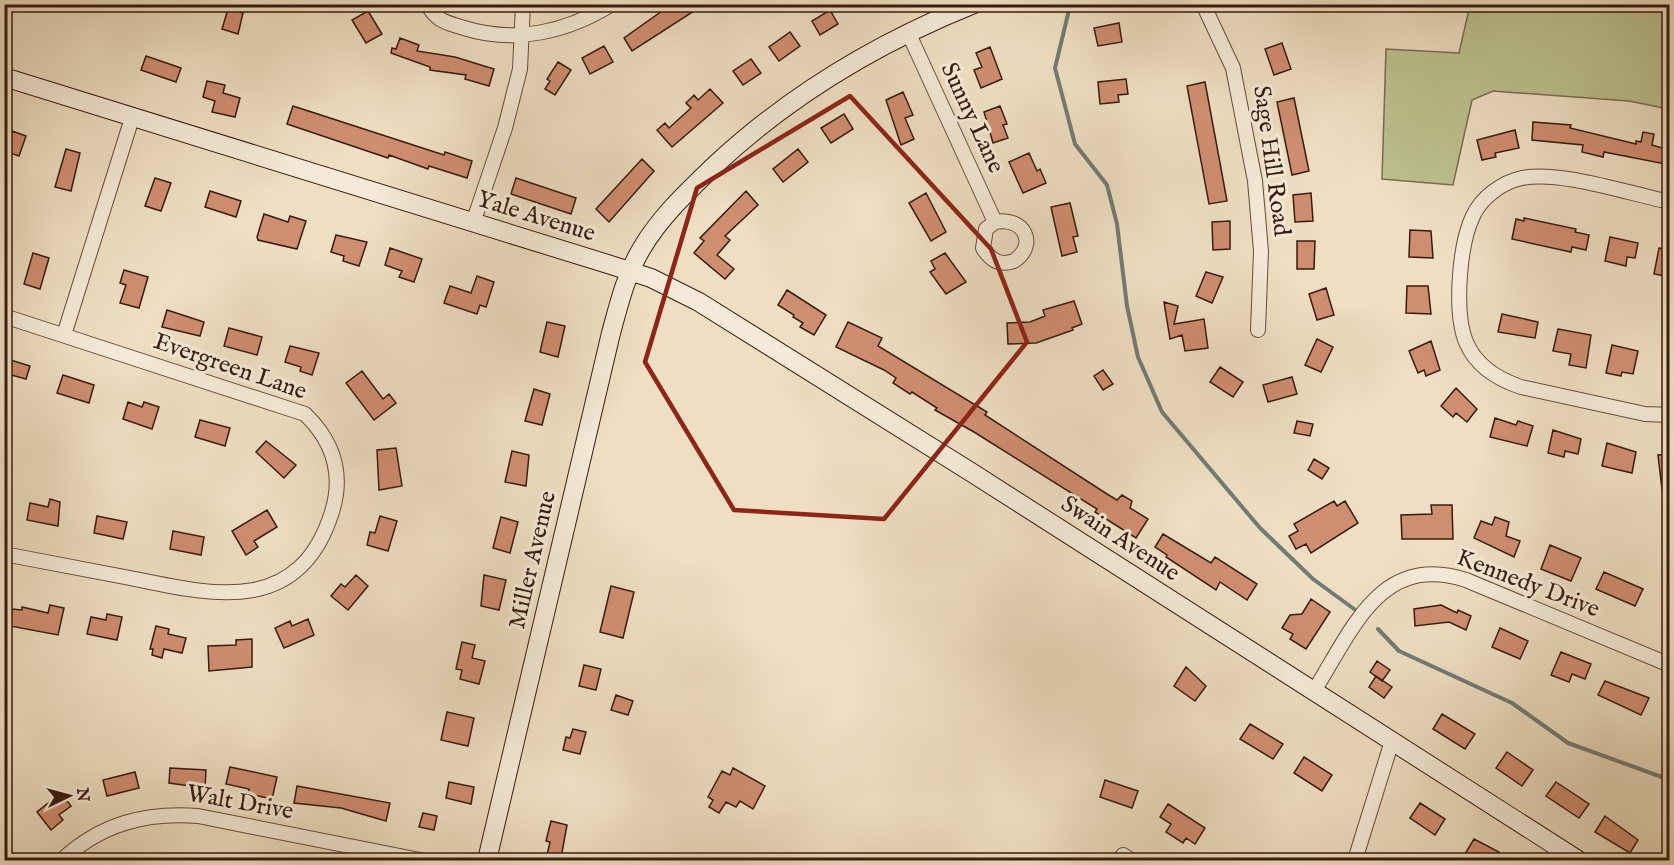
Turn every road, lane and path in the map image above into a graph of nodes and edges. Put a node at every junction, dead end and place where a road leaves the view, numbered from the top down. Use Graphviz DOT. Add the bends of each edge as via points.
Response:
graph roads {
  1 [pos="427,4"];
  2 [pos="523,4"];
  3 [pos="612,4"];
  4 [pos="974,4"];
  5 [pos="1203,4"];
  6 [pos="908,32"];
  7 [pos="523,36"];
  8 [pos="4,77"];
  9 [pos="132,118"];
  10 [pos="1670,202"];
  11 [pos="995,222"];
  12 [pos="473,224"];
  13 [pos="630,271"];
  14 [pos="4,316"];
  15 [pos="1258,330"];
  16 [pos="64,335"];
  17 [pos="1670,415"];
  18 [pos="4,554"];
  19 [pos="1670,665"];
  20 [pos="1314,691"];
  21 [pos="1392,741"];
  22 [pos="62,861"];
  23 [pos="420,861"];
  24 [pos="487,861"];
  25 [pos="1355,861"];
  26 [pos="1578,861"];
  1 -- 7 [label="street" via="436,19 476,32"];
  2 -- 7 [label="street"];
  3 -- 7 [label="street" via="591,17 550,32"];
  4 -- 6 [label="street"];
  5 -- 15 [label="street, Sage Hill Road" via="1236,76 1255,181 1261,251"];
  6 -- 11 [label="street, Sunny Lane"];
  6 -- 13 [label="street" via="801,94 732,149 658,225"];
  7 -- 12 [label="street" via="520,69 505,128"];
  8 -- 9 [label="street, Yale Avenue"];
  9 -- 12 [label="street, Yale Avenue"];
  9 -- 16 [label="street"];
  10 -- 17 [label="street" via="1555,177 1520,178 1507,183 1481,203 1472,216 1463,249 1460,306 1466,342 1481,364 1502,380 1645,414"];
  12 -- 13 [label="street, Yale Avenue"];
  13 -- 20 [label="street, Swain Avenue" via="699,302"];
  13 -- 24 [label="street, Miller Avenue" via="606,354"];
  14 -- 16 [label="street, Evergreen Lane"];
  16 -- 18 [label="street, Evergreen Lane" via="305,414 331,446 337,465 332,511 312,554 296,569 280,580 243,593 203,593"];
  19 -- 20 [label="street, Kennedy Drive" via="1466,580 1427,572 1410,575 1378,595"];
  20 -- 21 [label="street, Swain Avenue"];
  21 -- 25 [label="street"];
  21 -- 26 [label="street, Swain Avenue"];
  22 -- 23 [label="street, Walt Drive" via="105,829 129,820 173,814"];
}
